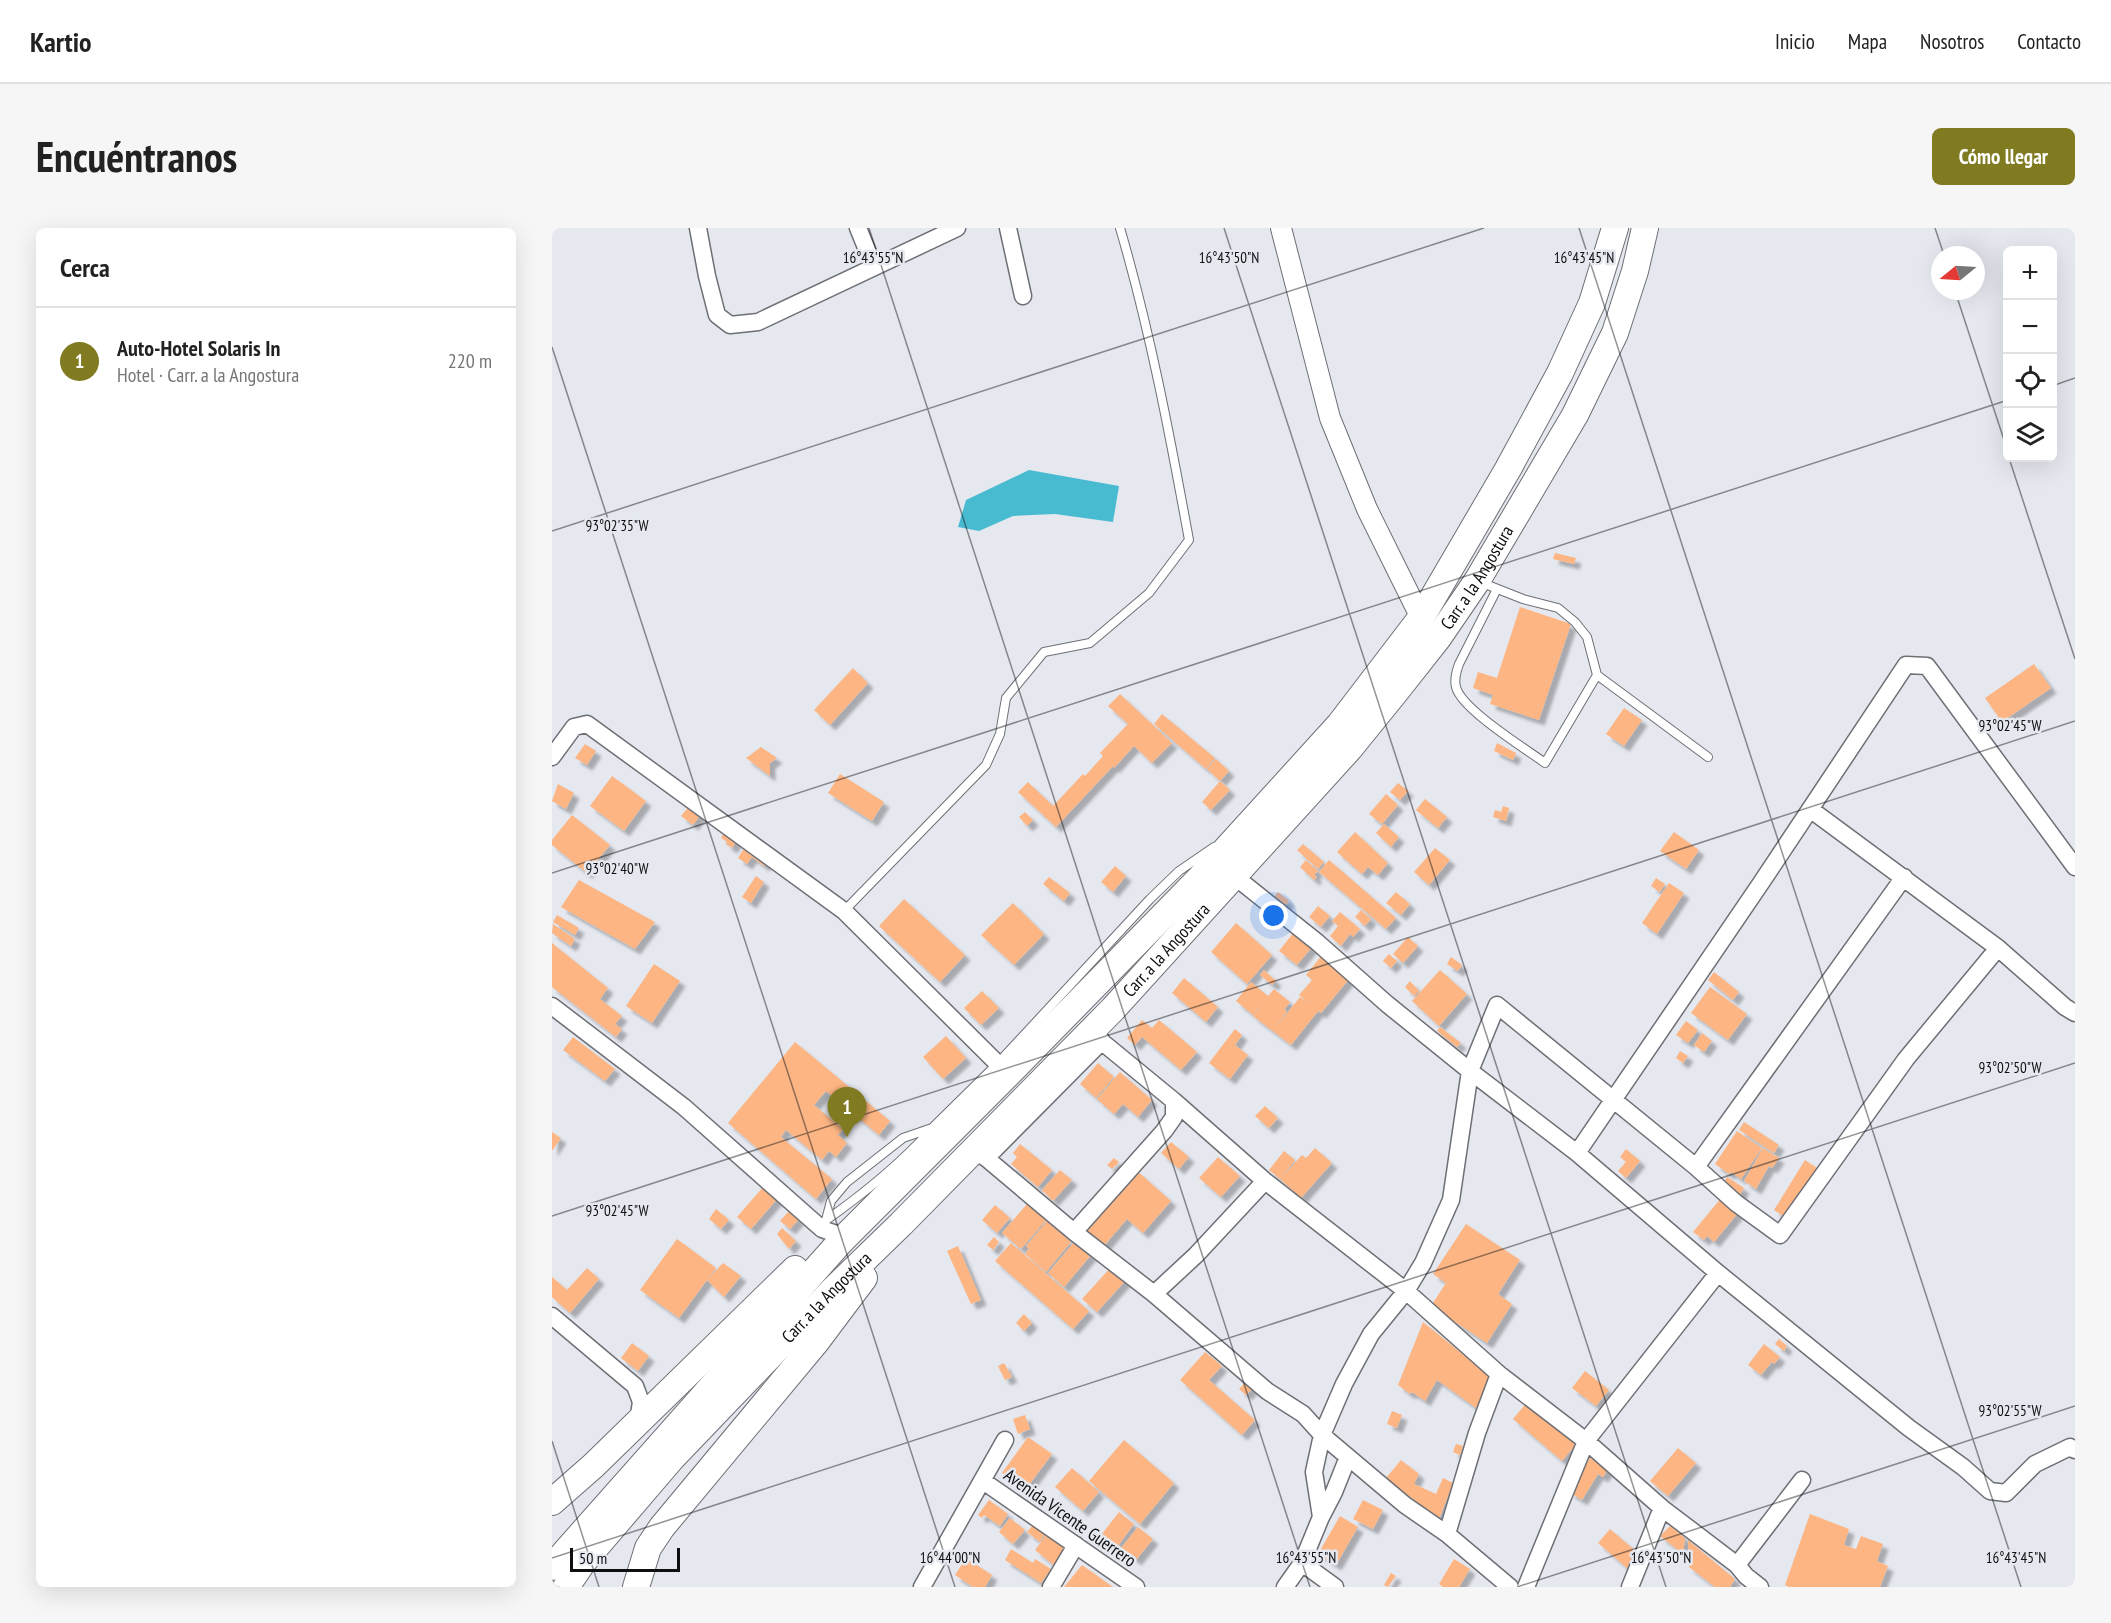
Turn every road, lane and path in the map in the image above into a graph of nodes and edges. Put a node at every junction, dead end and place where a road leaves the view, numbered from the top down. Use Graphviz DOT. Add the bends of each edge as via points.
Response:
graph roads {
  1 [pos="698,228"];
  2 [pos="858,228"];
  3 [pos="957,228"];
  4 [pos="1008,228"];
  5 [pos="1120,228"];
  6 [pos="1281,228"];
  7 [pos="1615,228"];
  8 [pos="1645,228"];
  9 [pos="874,267"];
  10 [pos="1023,296"];
  11 [pos="1487,585"];
  12 [pos="1422,618"];
  13 [pos="1597,675"];
  14 [pos="552,757"];
  15 [pos="1708,757"];
  16 [pos="1810,809"];
  17 [pos="2075,867"];
  18 [pos="1234,876"];
  19 [pos="1904,877"];
  20 [pos="844,911"];
  21 [pos="1998,948"];
  22 [pos="552,1006"];
  23 [pos="2075,1013"];
  24 [pos="1096,1037"];
  25 [pos="1003,1069"];
  26 [pos="1470,1071"];
  27 [pos="1614,1100"];
  28 [pos="1174,1101"];
  29 [pos="932,1128"];
  30 [pos="1577,1153"];
  31 [pos="980,1154"];
  32 [pos="1696,1167"];
  33 [pos="1265,1181"];
  34 [pos="823,1223"];
  35 [pos="901,1224"];
  36 [pos="1074,1232"];
  37 [pos="843,1239"];
  38 [pos="1718,1273"];
  39 [pos="1406,1291"];
  40 [pos="1154,1294"];
  41 [pos="552,1316"];
  42 [pos="1499,1374"];
  43 [pos="635,1386"];
  44 [pos="673,1388"];
  45 [pos="638,1423"];
  46 [pos="1322,1435"];
  47 [pos="1005,1440"];
  48 [pos="1586,1442"];
  49 [pos="2075,1450"];
  50 [pos="1348,1457"];
  51 [pos="1802,1480"];
  52 [pos="983,1481"];
  53 [pos="552,1502"];
  54 [pos="1662,1508"];
  55 [pos="1321,1517"];
  56 [pos="1447,1534"];
  57 [pos="1076,1545"];
  58 [pos="1302,1563"];
  59 [pos="1737,1565"];
  60 [pos="552,1567"];
  61 [pos="566,1587"];
  62 [pos="636,1587"];
  63 [pos="922,1587"];
  64 [pos="1051,1587"];
  65 [pos="1136,1587"];
  66 [pos="1285,1587"];
  67 [pos="1335,1587"];
  68 [pos="1510,1587"];
  69 [pos="1526,1587"];
  70 [pos="1630,1587"];
  71 [pos="1760,1587"];
  1 -- 9 [label="street" via="717,315 729,325 758,322"];
  2 -- 9 [label="street"];
  3 -- 9 [label="street"];
  4 -- 10 [label="street"];
  5 -- 20 [label="lane" via="1171,441 1189,540 1149,593 1090,643 1044,652 1006,698 1000,734 986,765"];
  6 -- 12 [label="street" via="1330,418 1367,509"];
  7 -- 12 [label="main road, Carr. a la Angostura" via="1592,303 1560,373"];
  8 -- 11 [label="main road, Carr. a la Angostura" via="1615,333"];
  11 -- 13 [label="lane" via="1558,608 1587,637"];
  11 -- 13 [label="lane" via="1455,676 1456,689 1471,709 1545,763"];
  11 -- 18 [label="main road, Carr. a la Angostura" via="1438,638 1350,748"];
  12 -- 25 [label="main road, Carr. a la Angostura" via="1340,724 1200,878"];
  13 -- 15 [label="lane"];
  14 -- 20 [label="street" via="574,728 587,724"];
  16 -- 17 [label="street" via="1906,665 1927,666"];
  16 -- 19 [label="street"];
  16 -- 27 [label="street"];
  18 -- 24 [label="main road, Carr. a la Angostura"];
  18 -- 26 [label="street"];
  19 -- 21 [label="street"];
  19 -- 32 [label="street"];
  20 -- 25 [label="street"];
  21 -- 23 [label="street"];
  21 -- 32 [label="street" via="1906,1059 1780,1235"];
  22 -- 34 [label="street" via="684,1107"];
  24 -- 28 [label="street"];
  24 -- 31 [label="main road, Carr. a la Angostura"];
  25 -- 29 [label="lane"];
  25 -- 37 [label="main road, Carr. a la Angostura"];
  26 -- 27 [label="street" via="1497,1005"];
  26 -- 30 [label="street"];
  26 -- 39 [label="street" via="1450,1200 1423,1263"];
  27 -- 30 [label="street"];
  27 -- 32 [label="street"];
  28 -- 33 [label="street"];
  28 -- 36 [label="street" via="1174,1117 1164,1131"];
  29 -- 34 [label="lane" via="908,1154"];
  29 -- 34 [label="lane" via="903,1138 847,1182 831,1200"];
  30 -- 38 [label="street"];
  31 -- 35 [label="main road, Carr. a la Angostura"];
  31 -- 36 [label="street"];
  33 -- 39 [label="street"];
  33 -- 40 [label="street"];
  34 -- 37 [label="street" via="822,1229"];
  35 -- 61 [label="main road, Carr. a la Angostura" via="672,1458"];
  35 -- 62 [label="main road" via="816,1342 662,1527 648,1548"];
  36 -- 40 [label="street"];
  37 -- 44 [label="main road" via="802,1262"];
  37 -- 60 [label="main road, Carr. a la Angostura"];
  38 -- 48 [label="street"];
  38 -- 49 [label="street" via="1990,1491 2006,1493 2035,1464 2070,1447"];
  39 -- 42 [label="street"];
  39 -- 46 [label="street" via="1371,1334"];
  40 -- 46 [label="street" via="1267,1391 1303,1414"];
  41 -- 43 [label="street"];
  42 -- 48 [label="street"];
  42 -- 56 [label="street"];
  43 -- 44 [label="street" via="656,1393"];
  43 -- 45 [label="street" via="641,1402"];
  44 -- 45 [label="main road"];
  45 -- 53 [label="main road"];
  46 -- 50 [label="street"];
  46 -- 55 [label="street" via="1314,1472"];
  47 -- 52 [label="street"];
  48 -- 54 [label="street"];
  48 -- 69 [label="street"];
  50 -- 55 [label="street"];
  50 -- 56 [label="street"];
  51 -- 59 [label="street"];
  52 -- 57 [label="street, Avenida Vicente Guerrero"];
  52 -- 63 [label="street"];
  54 -- 59 [label="street"];
  54 -- 70 [label="street"];
  55 -- 58 [label="street"];
  56 -- 68 [label="street"];
  57 -- 64 [label="street"];
  57 -- 65 [label="street, Avenida Vicente Guerrero"];
  58 -- 66 [label="street"];
  58 -- 67 [label="street"];
  59 -- 71 [label="street"];
}
